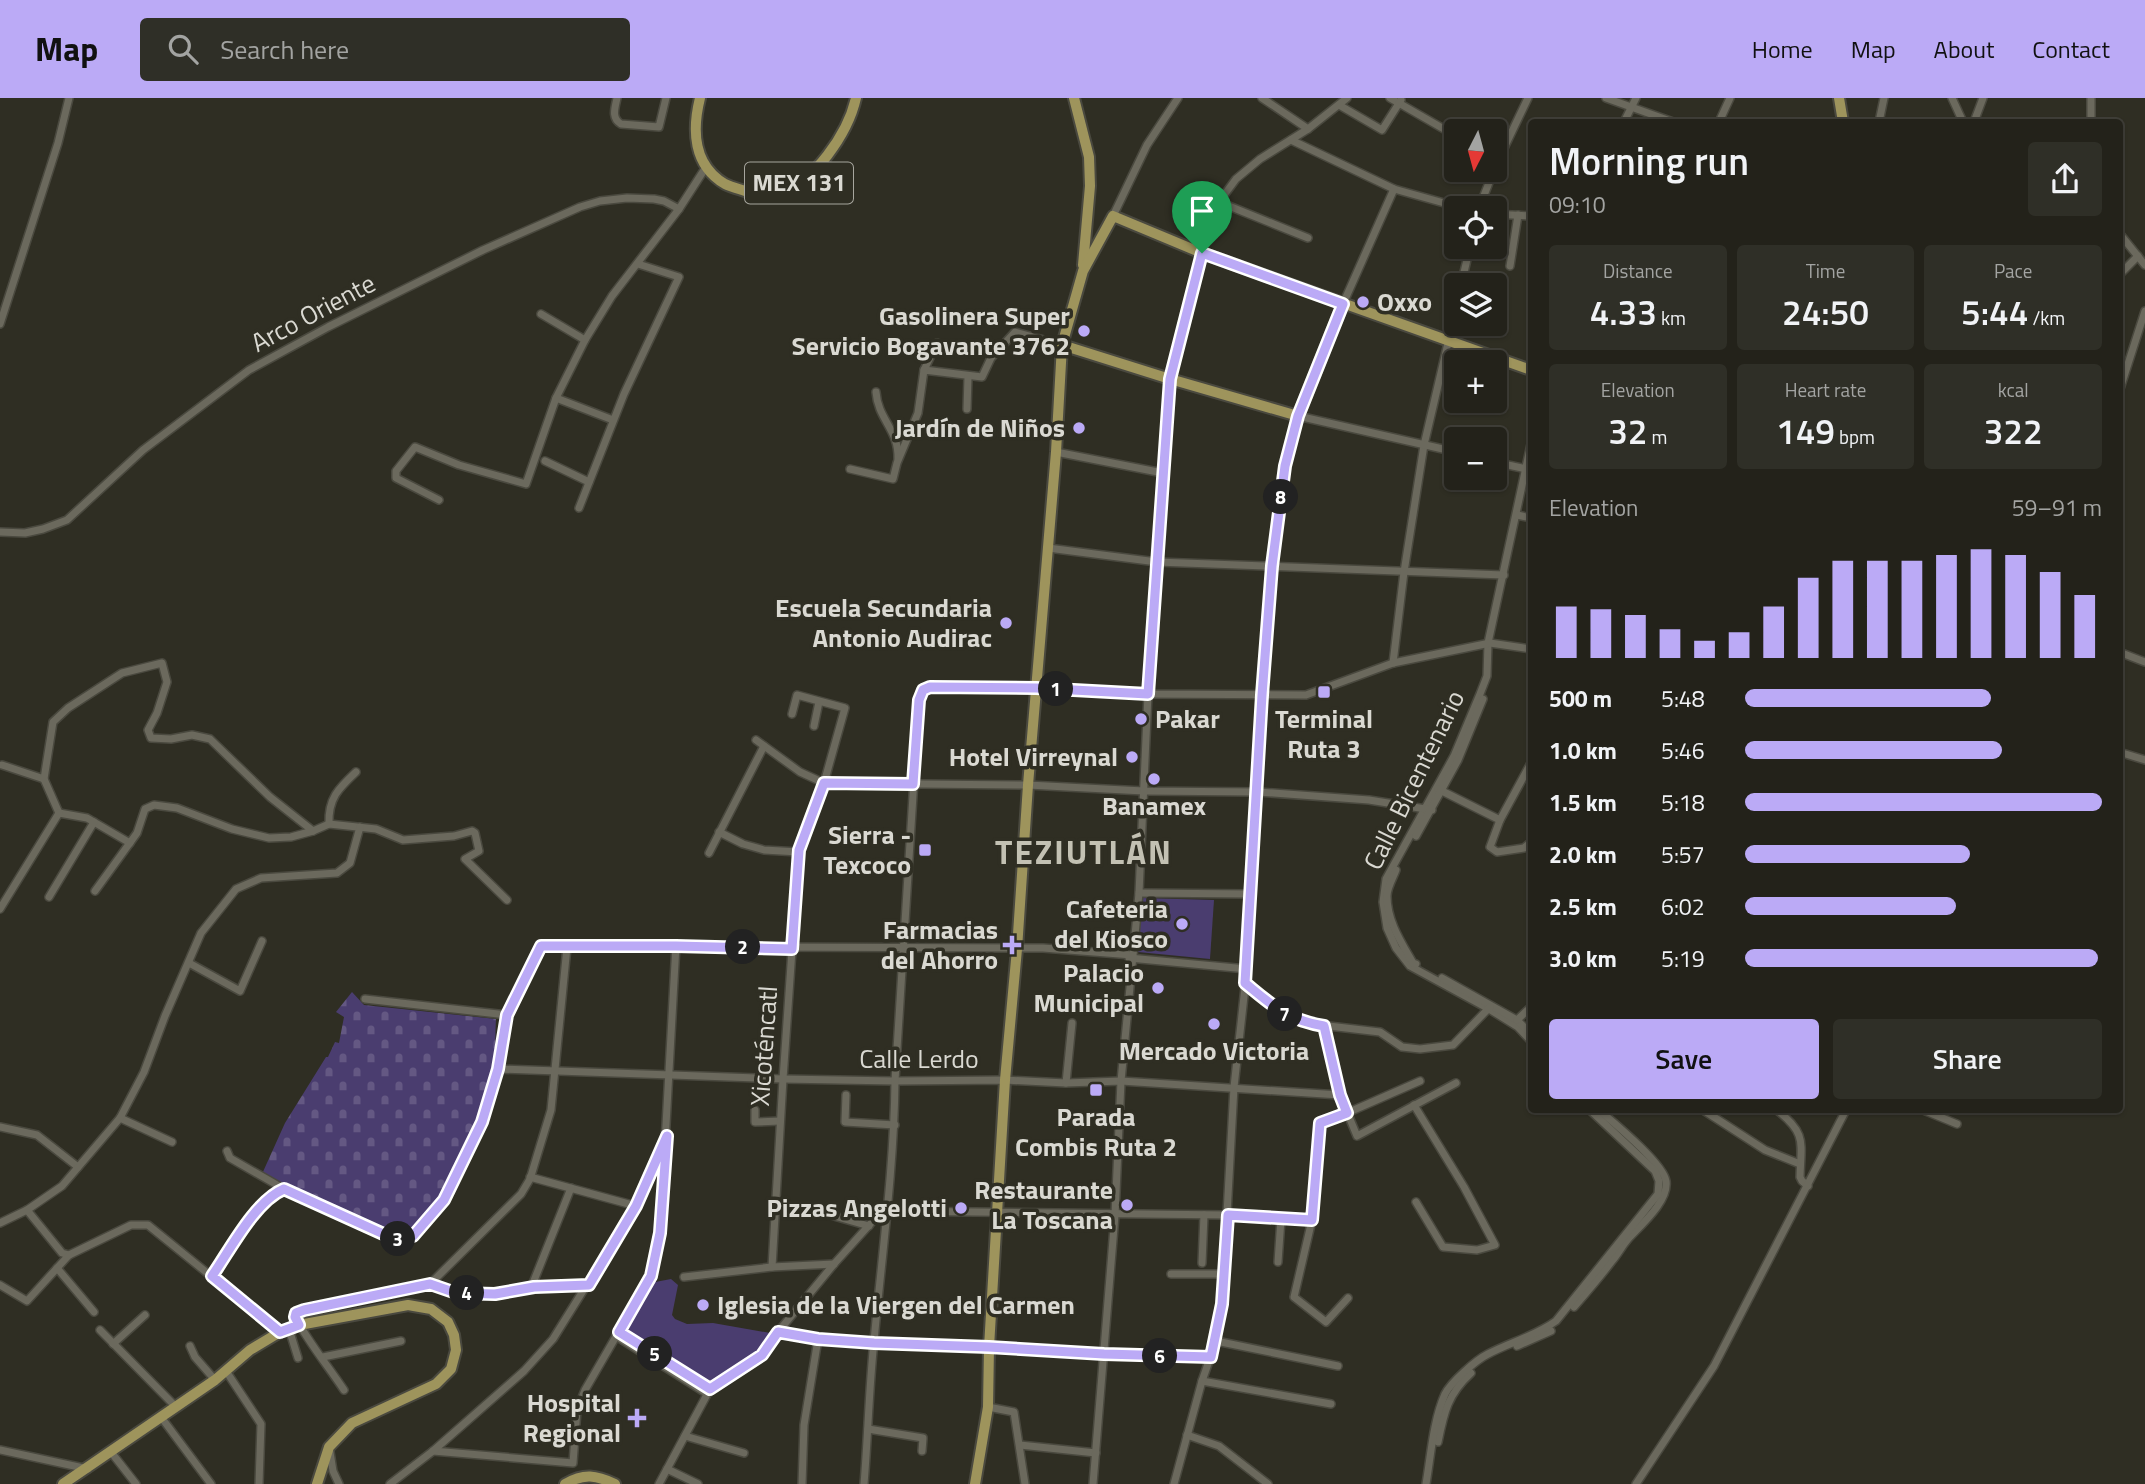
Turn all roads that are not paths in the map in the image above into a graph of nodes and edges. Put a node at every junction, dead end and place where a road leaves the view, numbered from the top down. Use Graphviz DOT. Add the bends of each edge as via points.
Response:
graph roads {
  1 [pos="69,98"];
  2 [pos="617,98"];
  3 [pos="666,98"];
  4 [pos="700,98"];
  5 [pos="856,98"];
  6 [pos="1074,98"];
  7 [pos="1178,98"];
  8 [pos="1262,98"];
  9 [pos="1528,98"];
  10 [pos="1606,98"];
  11 [pos="1636,98"];
  12 [pos="1730,98"];
  13 [pos="1839,98"];
  14 [pos="1846,98"];
  15 [pos="1884,98"];
  16 [pos="1952,98"];
  17 [pos="1983,98"];
  18 [pos="2091,98"];
  19 [pos="1397,100"];
  20 [pos="1342,102"];
  21 [pos="1632,107"];
  22 [pos="1626,119"];
  23 [pos="1665,119"];
  24 [pos="1720,119"];
  25 [pos="1846,119"];
  26 [pos="1846,119"];
  27 [pos="1880,119"];
  28 [pos="1962,119"];
  29 [pos="1974,119"];
  30 [pos="2091,119"];
  31 [pos="1444,127"];
  32 [pos="1308,129"];
  33 [pos="1507,138"];
  34 [pos="1291,140"];
  35 [pos="706,167"];
  36 [pos="1394,189"];
  37 [pos="1219,202"];
  38 [pos="1444,203"];
  39 [pos="678,209"];
  40 [pos="1507,215"];
  41 [pos="1518,215"];
  42 [pos="1113,216"];
  43 [pos="1528,216"];
  44 [pos="1308,238"];
  45 [pos="2123,238"];
  46 [pos="1202,253"];
  47 [pos="2138,256"];
  48 [pos="638,264"];
  49 [pos="1510,265"];
  50 [pos="2145,265"];
  51 [pos="1083,271"];
  52 [pos="2123,271"];
  53 [pos="1343,304"];
  54 [pos="2145,312"];
  55 [pos="541,314"];
  56 [pos="0,324"];
  57 [pos="1450,336"];
  58 [pos="585,340"];
  59 [pos="1449,342"];
  60 [pos="937,343"];
  61 [pos="1062,345"];
  62 [pos="1528,369"];
  63 [pos="924,370"];
  64 [pos="968,377"];
  65 [pos="1170,379"];
  66 [pos="2123,381"];
  67 [pos="876,392"];
  68 [pos="556,398"];
  69 [pos="967,409"];
  70 [pos="1298,416"];
  71 [pos="614,420"];
  72 [pos="1424,444"];
  73 [pos="1444,449"];
  74 [pos="1056,452"];
  75 [pos="545,461"];
  76 [pos="897,463"];
  77 [pos="1507,465"];
  78 [pos="850,468"];
  79 [pos="1528,470"];
  80 [pos="1163,473"];
  81 [pos="1528,474"];
  82 [pos="589,481"];
  83 [pos="439,500"];
  84 [pos="579,508"];
  85 [pos="1517,515"];
  86 [pos="1528,517"];
  87 [pos="0,532"];
  88 [pos="1048,548"];
  89 [pos="1157,562"];
  90 [pos="1272,566"];
  91 [pos="1404,572"];
  92 [pos="1504,575"];
  93 [pos="1489,642"];
  94 [pos="1528,648"];
  95 [pos="2123,654"];
  96 [pos="2145,662"];
  97 [pos="1393,663"];
  98 [pos="1036,688"];
  99 [pos="1148,694"];
  100 [pos="1262,695"];
  101 [pos="819,702"];
  102 [pos="792,714"];
  103 [pos="814,726"];
  104 [pos="756,740"];
  105 [pos="766,747"];
  106 [pos="2123,753"];
  107 [pos="2145,760"];
  108 [pos="2,765"];
  109 [pos="1528,769"];
  110 [pos="356,772"];
  111 [pos="44,779"];
  112 [pos="824,783"];
  113 [pos="913,784"];
  114 [pos="1028,785"];
  115 [pos="1438,789"];
  116 [pos="1144,791"];
  117 [pos="1258,792"];
  118 [pos="1429,809"];
  119 [pos="59,813"];
  120 [pos="1500,820"];
  121 [pos="94,822"];
  122 [pos="329,824"];
  123 [pos="360,827"];
  124 [pos="313,831"];
  125 [pos="130,843"];
  126 [pos="1528,845"];
  127 [pos="799,851"];
  128 [pos="95,891"];
  129 [pos="1139,893"];
  130 [pos="1251,894"];
  131 [pos="50,897"];
  132 [pos="507,900"];
  133 [pos="1,904"];
  134 [pos="262,941"];
  135 [pos="676,946"];
  136 [pos="567,947"];
  137 [pos="903,948"];
  138 [pos="792,949"];
  139 [pos="1017,950"];
  140 [pos="1132,956"];
  141 [pos="189,963"];
  142 [pos="1247,969"];
  143 [pos="1245,983"];
  144 [pos="365,999"];
  145 [pos="1490,1007"];
  146 [pos="1528,1010"];
  147 [pos="507,1015"];
  148 [pos="1517,1020"];
  149 [pos="1072,1023"];
  150 [pos="1324,1026"];
  151 [pos="1528,1031"];
  152 [pos="1528,1038"];
  153 [pos="498,1069"];
  154 [pos="554,1070"];
  155 [pos="670,1074"];
  156 [pos="783,1079"];
  157 [pos="1005,1080"];
  158 [pos="895,1081"];
  159 [pos="1121,1081"];
  160 [pos="1420,1081"];
  161 [pos="1066,1083"];
  162 [pos="1456,1083"];
  163 [pos="1234,1087"];
  164 [pos="846,1095"];
  165 [pos="1340,1095"];
  166 [pos="1414,1105"];
  167 [pos="755,1110"];
  168 [pos="1347,1113"];
  169 [pos="1593,1113"];
  170 [pos="1603,1113"];
  171 [pos="1708,1113"];
  172 [pos="1781,1113"];
  173 [pos="1844,1113"];
  174 [pos="1930,1113"];
  175 [pos="120,1118"];
  176 [pos="780,1121"];
  177 [pos="1957,1124"];
  178 [pos="895,1125"];
  179 [pos="0,1127"];
  180 [pos="667,1136"];
  181 [pos="172,1142"];
  182 [pos="227,1151"];
  183 [pos="1800,1164"];
  184 [pos="79,1167"];
  185 [pos="530,1178"];
  186 [pos="1808,1186"];
  187 [pos="284,1189"];
  188 [pos="572,1190"];
  189 [pos="1416,1202"];
  190 [pos="636,1207"];
  191 [pos="806,1208"];
  192 [pos="27,1210"];
  193 [pos="885,1211"];
  194 [pos="998,1212"];
  195 [pos="1115,1215"];
  196 [pos="1204,1215"];
  197 [pos="1228,1215"];
  198 [pos="1281,1219"];
  199 [pos="1312,1220"];
  200 [pos="0,1223"];
  201 [pos="869,1226"];
  202 [pos="69,1255"];
  203 [pos="1278,1262"];
  204 [pos="1202,1263"];
  205 [pos="834,1264"];
  206 [pos="772,1267"];
  207 [pos="57,1268"];
  208 [pos="1171,1274"];
  209 [pos="1225,1275"];
  210 [pos="212,1276"];
  211 [pos="684,1277"];
  212 [pos="430,1284"];
  213 [pos="0,1285"];
  214 [pos="589,1285"];
  215 [pos="533,1288"];
  216 [pos="1348,1298"];
  217 [pos="94,1312"];
  218 [pos="145,1315"];
  219 [pos="290,1329"];
  220 [pos="100,1330"];
  221 [pos="778,1332"];
  222 [pos="618,1334"];
  223 [pos="818,1339"];
  224 [pos="401,1341"];
  225 [pos="1216,1341"];
  226 [pos="874,1343"];
  227 [pos="113,1344"];
  228 [pos="190,1346"];
  229 [pos="989,1347"];
  230 [pos="1104,1354"];
  231 [pos="323,1357"];
  232 [pos="1211,1357"];
  233 [pos="298,1358"];
  234 [pos="1338,1366"];
  235 [pos="226,1371"];
  236 [pos="215,1380"];
  237 [pos="1202,1381"];
  238 [pos="344,1391"];
  239 [pos="708,1391"];
  240 [pos="1331,1404"];
  241 [pos="176,1407"];
  242 [pos="988,1408"];
  243 [pos="161,1417"];
  244 [pos="868,1429"];
  245 [pos="1187,1435"];
  246 [pos="685,1436"];
  247 [pos="1020,1445"];
  248 [pos="329,1447"];
  249 [pos="0,1450"];
  250 [pos="433,1451"];
  251 [pos="922,1451"];
  252 [pos="111,1452"];
  253 [pos="744,1453"];
  254 [pos="1096,1453"];
  255 [pos="88,1469"];
  256 [pos="667,1469"];
  257 [pos="590,1475"];
  258 [pos="63,1484"];
  259 [pos="136,1484"];
  260 [pos="211,1484"];
  261 [pos="259,1484"];
  262 [pos="317,1484"];
  263 [pos="339,1484"];
  264 [pos="390,1484"];
  265 [pos="565,1484"];
  266 [pos="600,1484"];
  267 [pos="615,1484"];
  268 [pos="659,1484"];
  269 [pos="698,1484"];
  270 [pos="802,1484"];
  271 [pos="864,1484"];
  272 [pos="975,1484"];
  273 [pos="1025,1484"];
  274 [pos="1095,1484"];
  275 [pos="1174,1484"];
  276 [pos="1268,1484"];
  277 [pos="1428,1484"];
  278 [pos="1636,1484"];
  1 -- 56 [label="street"];
  2 -- 3 [label="street" via="616,121 659,127"];
  4 -- 35 [label="main road, MEX 131" via="695,136"];
  5 -- 35 [label="main road, MEX 131" via="839,139 815,170 776,195 725,184"];
  6 -- 51 [label="main road" via="1089,157"];
  7 -- 42 [label="street" via="1147,145"];
  8 -- 32 [label="street"];
  9 -- 33 [label="street"];
  10 -- 21 [label="street"];
  11 -- 21 [label="street"];
  12 -- 24 [label="street"];
  13 -- 25 [label="main road"];
  14 -- 26 [label="main road"];
  15 -- 27 [label="street"];
  16 -- 28 [label="street"];
  17 -- 29 [label="street"];
  18 -- 30 [label="street"];
  19 -- 20 [label="street" via="1382,129"];
  19 -- 31 [label="street"];
  20 -- 32 [label="street"];
  21 -- 22 [label="street"];
  21 -- 23 [label="street"];
  32 -- 34 [label="street"];
  34 -- 36 [label="street"];
  34 -- 37 [label="street" via="1236,178"];
  35 -- 39 [label="street"];
  36 -- 38 [label="street"];
  36 -- 53 [label="street"];
  37 -- 44 [label="street"];
  37 -- 46 [label="street"];
  39 -- 48 [label="street"];
  39 -- 87 [label="street, Arco Oriente" via="654,199 600,201 483,250 249,370 143,450 67,520 25,533"];
  40 -- 41 [label="street"];
  41 -- 43 [label="street"];
  41 -- 49 [label="street"];
  42 -- 46 [label="main road"];
  42 -- 51 [label="main road"];
  45 -- 47 [label="street"];
  46 -- 53 [label="main road"];
  46 -- 65 [label="street"];
  47 -- 50 [label="street"];
  47 -- 52 [label="street"];
  48 -- 58 [label="street"];
  48 -- 71 [label="street" via="679,277"];
  51 -- 61 [label="main road"];
  53 -- 59 [label="main road"];
  53 -- 70 [label="main road"];
  54 -- 66 [label="street"];
  55 -- 58 [label="street"];
  57 -- 59 [label="street"];
  58 -- 68 [label="street"];
  59 -- 62 [label="main road"];
  59 -- 72 [label="street"];
  60 -- 63 [label="street"];
  61 -- 64 [label="street" via="1015,332 990,358 982,377"];
  61 -- 65 [label="main road"];
  61 -- 74 [label="main road"];
  63 -- 64 [label="street"];
  63 -- 76 [label="street" via="918,412"];
  64 -- 69 [label="street"];
  65 -- 70 [label="main road"];
  65 -- 80 [label="street"];
  67 -- 76 [label="street" via="877,407 894,434"];
  68 -- 71 [label="street"];
  68 -- 83 [label="street" via="526,484 415,447 396,471 396,478"];
  70 -- 72 [label="street"];
  70 -- 90 [label="street" via="1285,466"];
  71 -- 82 [label="street"];
  72 -- 73 [label="street"];
  72 -- 91 [label="street"];
  74 -- 80 [label="street"];
  74 -- 88 [label="main road"];
  75 -- 82 [label="street"];
  76 -- 78 [label="street" via="893,479"];
  77 -- 79 [label="street"];
  80 -- 89 [label="street"];
  81 -- 85 [label="street, Calle Bicentenario"];
  82 -- 84 [label="street"];
  85 -- 86 [label="street"];
  85 -- 92 [label="street, Calle Bicentenario"];
  88 -- 89 [label="street"];
  88 -- 98 [label="main road"];
  89 -- 90 [label="street"];
  89 -- 99 [label="street"];
  90 -- 91 [label="street"];
  90 -- 100 [label="street"];
  91 -- 92 [label="street"];
  91 -- 97 [label="street"];
  92 -- 93 [label="street, Calle Bicentenario"];
  93 -- 94 [label="street"];
  93 -- 97 [label="street"];
  93 -- 115 [label="street, Calle Bicentenario" via="1487,676"];
  95 -- 96 [label="street"];
  97 -- 100 [label="street" via="1306,695"];
  98 -- 99 [label="street"];
  98 -- 113 [label="street" via="923,690"];
  98 -- 114 [label="main road"];
  99 -- 100 [label="street"];
  99 -- 116 [label="street"];
  100 -- 117 [label="street"];
  101 -- 102 [label="street" via="797,695"];
  101 -- 103 [label="street"];
  101 -- 112 [label="street, Xicoténcatl" via="845,708"];
  104 -- 105 [label="street"];
  105 -- 112 [label="street"];
  105 -- 127 [label="street" via="721,831 764,848"];
  106 -- 107 [label="street"];
  108 -- 111 [label="street"];
  109 -- 120 [label="street"];
  110 -- 122 [label="street" via="335,792"];
  111 -- 119 [label="street"];
  111 -- 124 [label="street" via="53,722 122,673 162,663 167,682 148,730 151,738 192,735 210,739"];
  112 -- 113 [label="street"];
  112 -- 127 [label="street, Xicoténcatl"];
  113 -- 114 [label="street"];
  113 -- 137 [label="street"];
  114 -- 116 [label="street"];
  114 -- 139 [label="main road"];
  115 -- 118 [label="street, Calle Bicentenario"];
  115 -- 120 [label="street"];
  116 -- 117 [label="street"];
  116 -- 129 [label="street"];
  117 -- 118 [label="street"];
  117 -- 130 [label="street"];
  118 -- 145 [label="street, Calle Bicentenario" via="1386,878 1387,928 1410,966"];
  119 -- 121 [label="street"];
  119 -- 133 [label="street"];
  120 -- 126 [label="street" via="1490,847 1497,852"];
  121 -- 125 [label="street"];
  121 -- 131 [label="street"];
  122 -- 123 [label="street"];
  122 -- 124 [label="street"];
  123 -- 132 [label="street" via="403,840 472,831 479,851 465,859"];
  123 -- 141 [label="street" via="350,863 337,873 261,877 236,889 201,933"];
  124 -- 125 [label="street" via="269,838 154,805 145,809"];
  125 -- 128 [label="street"];
  127 -- 138 [label="street, Xicoténcatl"];
  129 -- 130 [label="street"];
  129 -- 140 [label="street"];
  130 -- 142 [label="street"];
  134 -- 141 [label="street" via="240,991"];
  135 -- 136 [label="street"];
  135 -- 138 [label="street"];
  135 -- 155 [label="street"];
  136 -- 147 [label="street" via="541,946"];
  136 -- 154 [label="street"];
  137 -- 138 [label="street"];
  137 -- 139 [label="street"];
  137 -- 158 [label="street"];
  138 -- 156 [label="street, Xicoténcatl"];
  139 -- 140 [label="street"];
  139 -- 157 [label="main road"];
  140 -- 142 [label="street"];
  140 -- 159 [label="street"];
  141 -- 175 [label="street"];
  142 -- 143 [label="street"];
  143 -- 150 [label="street" via="1281,1012 1303,1023"];
  143 -- 163 [label="street"];
  144 -- 147 [label="street"];
  145 -- 148 [label="street"];
  145 -- 150 [label="street" via="1453,1045 1420,1049 1402,1047 1380,1032"];
  145 -- 152 [label="street"];
  146 -- 148 [label="street"];
  147 -- 153 [label="street"];
  148 -- 151 [label="street"];
  149 -- 161 [label="street"];
  150 -- 165 [label="street"];
  153 -- 154 [label="street, Calle Lerdo"];
  153 -- 187 [label="street" via="482,1122 444,1200 413,1236 390,1237"];
  154 -- 155 [label="street, Calle Lerdo"];
  154 -- 185 [label="street" via="551,1110"];
  155 -- 156 [label="street, Calle Lerdo"];
  155 -- 180 [label="street"];
  156 -- 158 [label="street, Calle Lerdo"];
  156 -- 176 [label="street, Xicoténcatl"];
  157 -- 158 [label="street, Calle Lerdo"];
  157 -- 161 [label="street, Calle Lerdo"];
  157 -- 194 [label="main road"];
  158 -- 178 [label="street"];
  159 -- 161 [label="street, Calle Lerdo"];
  159 -- 163 [label="street, Calle Lerdo"];
  159 -- 195 [label="street"];
  160 -- 168 [label="street"];
  162 -- 166 [label="street"];
  163 -- 165 [label="street, Calle Lerdo"];
  163 -- 197 [label="street"];
  164 -- 178 [label="street" via="845,1122"];
  165 -- 168 [label="street"];
  166 -- 168 [label="street" via="1357,1136"];
  166 -- 189 [label="street" via="1494,1245 1477,1250 1443,1247"];
  167 -- 176 [label="street" via="755,1122"];
  168 -- 199 [label="street" via="1320,1123"];
  169 -- 277 [label="street" via="1655,1171 1658,1194 1556,1321 1486,1355 1446,1391"];
  170 -- 277 [label="street" via="1660,1166 1666,1180 1659,1204 1559,1325 1491,1356 1453,1392 1444,1411"];
  171 -- 183 [label="street" via="1765,1150"];
  172 -- 183 [label="street" via="1798,1133"];
  173 -- 186 [label="street"];
  174 -- 177 [label="street"];
  175 -- 181 [label="street"];
  175 -- 184 [label="street"];
  176 -- 206 [label="street, Xicoténcatl"];
  178 -- 193 [label="street"];
  179 -- 184 [label="street" via="37,1135"];
  180 -- 190 [label="street"];
  180 -- 222 [label="street" via="660,1233 651,1276"];
  182 -- 187 [label="street" via="230,1158"];
  183 -- 186 [label="street" via="1800,1177"];
  184 -- 192 [label="street" via="62,1186"];
  185 -- 188 [label="street"];
  185 -- 212 [label="street" via="521,1194"];
  186 -- 278 [label="street" via="1714,1366"];
  187 -- 210 [label="street" via="255,1214"];
  188 -- 190 [label="street"];
  188 -- 215 [label="street"];
  190 -- 214 [label="street"];
  191 -- 201 [label="street"];
  192 -- 200 [label="street"];
  192 -- 202 [label="street" via="62,1253"];
  193 -- 194 [label="street"];
  193 -- 201 [label="street"];
  193 -- 226 [label="street"];
  194 -- 195 [label="street"];
  194 -- 229 [label="main road"];
  195 -- 196 [label="street"];
  195 -- 230 [label="street"];
  196 -- 197 [label="street"];
  196 -- 204 [label="street"];
  197 -- 198 [label="street"];
  197 -- 209 [label="street"];
  198 -- 199 [label="street"];
  198 -- 203 [label="street"];
  199 -- 216 [label="street" via="1294,1297 1326,1322"];
  201 -- 205 [label="street"];
  202 -- 207 [label="street"];
  202 -- 210 [label="street" via="131,1226 148,1225"];
  205 -- 206 [label="street"];
  205 -- 221 [label="street"];
  206 -- 211 [label="street"];
  207 -- 213 [label="street" via="27,1301"];
  207 -- 217 [label="street"];
  208 -- 209 [label="street"];
  209 -- 225 [label="street"];
  210 -- 219 [label="street"];
  212 -- 215 [label="street" via="456,1293 495,1294"];
  212 -- 219 [label="street" via="304,1310 296,1313"];
  214 -- 215 [label="street"];
  214 -- 250 [label="street" via="553,1339 524,1371"];
  218 -- 227 [label="street"];
  219 -- 231 [label="street"];
  219 -- 233 [label="street"];
  219 -- 235 [label="main road" via="250,1350"];
  219 -- 248 [label="main road" via="408,1306 431,1309 448,1322 454,1335 451,1369 436,1384 352,1423"];
  220 -- 227 [label="street"];
  221 -- 223 [label="street"];
  221 -- 239 [label="street" via="762,1355"];
  222 -- 239 [label="street"];
  222 -- 250 [label="street" via="577,1410 573,1462"];
  223 -- 226 [label="street"];
  223 -- 270 [label="street" via="804,1425"];
  224 -- 231 [label="street"];
  225 -- 232 [label="street"];
  225 -- 234 [label="street"];
  226 -- 229 [label="street"];
  226 -- 244 [label="street"];
  227 -- 241 [label="street"];
  228 -- 236 [label="street"];
  229 -- 230 [label="street"];
  229 -- 242 [label="main road"];
  230 -- 232 [label="street"];
  230 -- 254 [label="street"];
  231 -- 238 [label="street"];
  232 -- 237 [label="street"];
  235 -- 236 [label="main road"];
  235 -- 261 [label="street" via="261,1424"];
  236 -- 241 [label="main road"];
  237 -- 240 [label="street"];
  237 -- 245 [label="street"];
  239 -- 246 [label="street"];
  241 -- 243 [label="main road"];
  242 -- 247 [label="street" via="1014,1412"];
  242 -- 272 [label="main road"];
  243 -- 252 [label="main road"];
  243 -- 260 [label="street"];
  244 -- 251 [label="street" via="923,1438"];
  244 -- 271 [label="street"];
  245 -- 275 [label="street"];
  245 -- 276 [label="street" via="1219,1446"];
  246 -- 253 [label="street"];
  246 -- 256 [label="street"];
  247 -- 254 [label="street"];
  247 -- 273 [label="street"];
  248 -- 262 [label="main road"];
  248 -- 263 [label="street"];
  249 -- 255 [label="street"];
  250 -- 264 [label="street"];
  252 -- 255 [label="main road"];
  252 -- 259 [label="street"];
  254 -- 274 [label="street"];
  255 -- 258 [label="main road"];
  256 -- 268 [label="street"];
  256 -- 269 [label="street"];
  257 -- 265 [label="main road"];
  257 -- 266 [label="street"];
  257 -- 267 [label="main road"];
}
